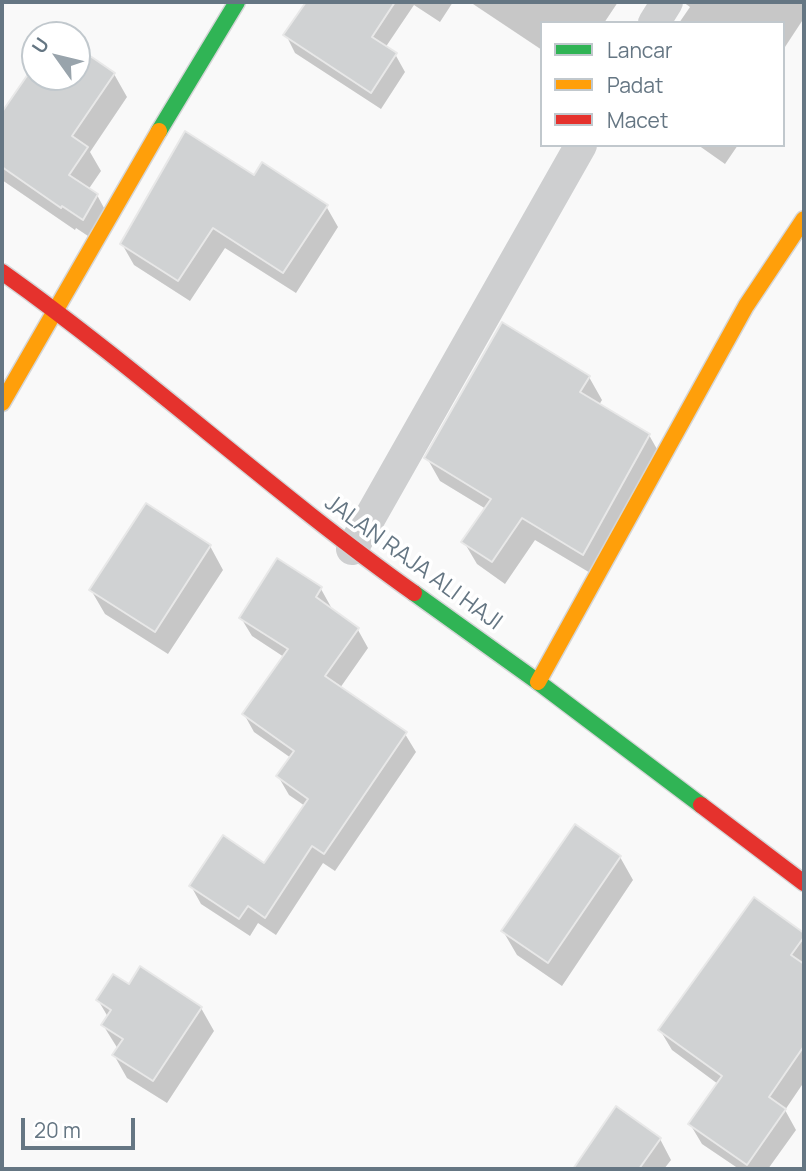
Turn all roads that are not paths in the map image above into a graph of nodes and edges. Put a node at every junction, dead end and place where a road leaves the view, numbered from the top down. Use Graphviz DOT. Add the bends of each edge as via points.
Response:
graph roads {
  1 [pos="237,2"];
  2 [pos="667,2"];
  3 [pos="655,21"];
  4 [pos="580,147"];
  5 [pos="804,219"];
  6 [pos="2,272"];
  7 [pos="57,311"];
  8 [pos="2,402"];
  9 [pos="352,549"];
  10 [pos="538,682"];
  11 [pos="804,883"];
  1 -- 7 [label="main road"];
  2 -- 3 [label="street"];
  4 -- 9 [label="street"];
  5 -- 10 [label="main road" via="746,306"];
  6 -- 7 [label="main road, JALAN RAJA ALI HAJI"];
  7 -- 8 [label="main road"];
  7 -- 9 [label="main road, JALAN RAJA ALI HAJI"];
  9 -- 10 [label="main road, JALAN RAJA ALI HAJI"];
  10 -- 11 [label="main road, JALAN RAJA ALI HAJI"];
}
